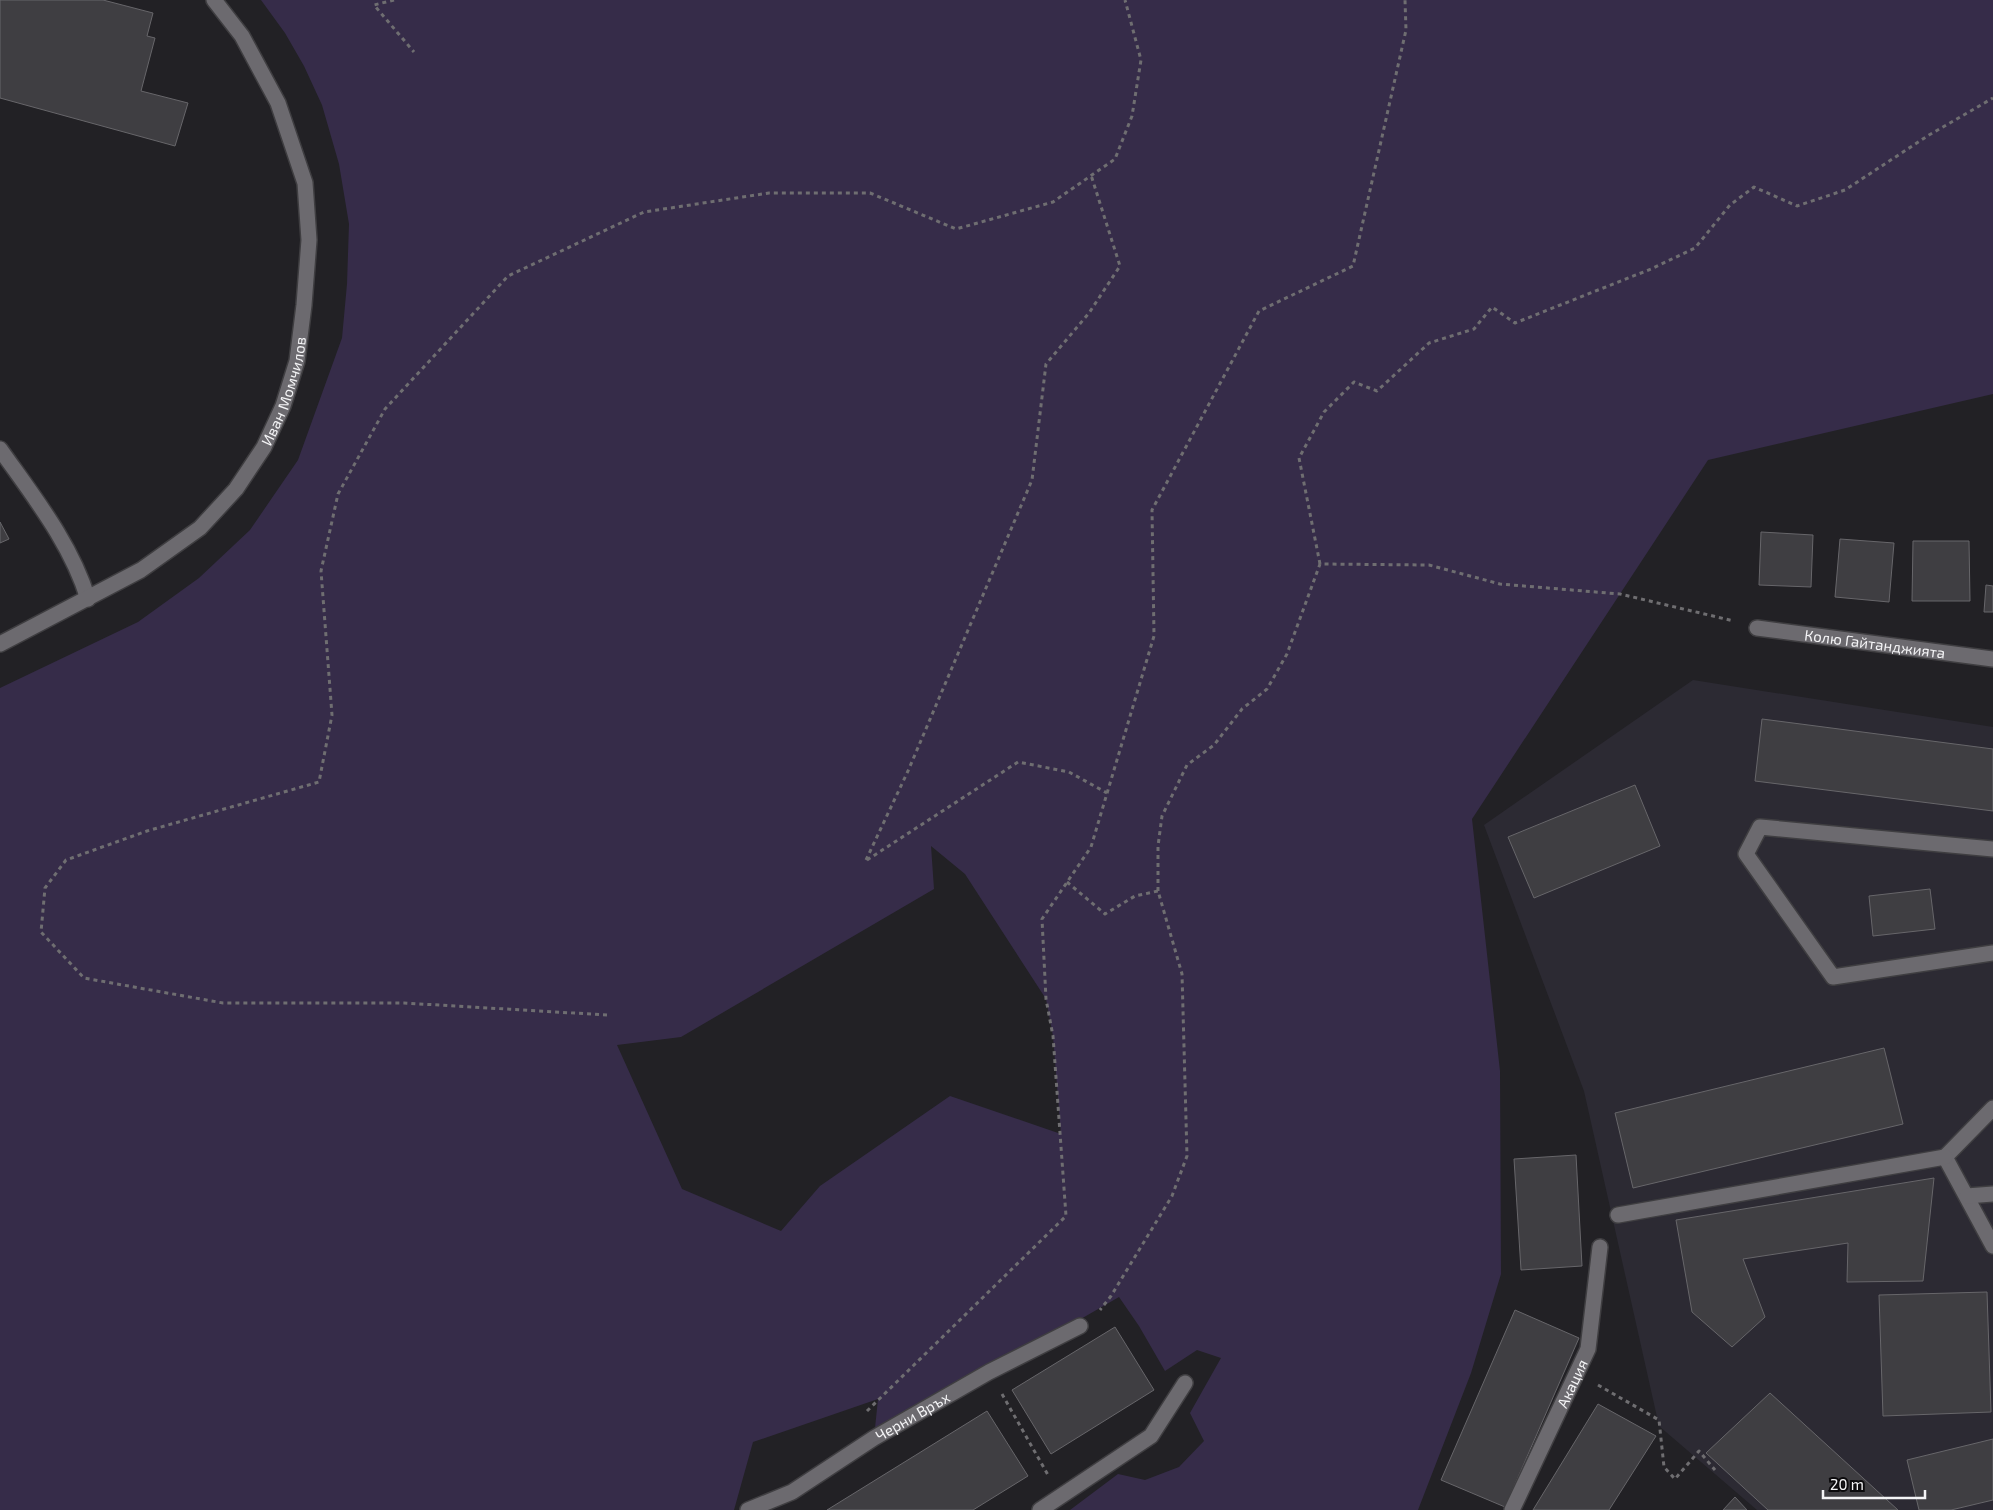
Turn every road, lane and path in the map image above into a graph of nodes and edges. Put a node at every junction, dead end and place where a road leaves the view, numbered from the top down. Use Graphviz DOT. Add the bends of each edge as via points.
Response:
graph roads {
  1 [pos="214,0"];
  2 [pos="394,0"];
  3 [pos="1125,0"];
  4 [pos="1405,0"];
  5 [pos="414,52"];
  6 [pos="1993,98"];
  7 [pos="1091,175"];
  8 [pos="0,449"];
  9 [pos="1320,564"];
  10 [pos="88,599"];
  11 [pos="1757,628"];
  12 [pos="0,644"];
  13 [pos="1993,659"];
  14 [pos="1107,793"];
  15 [pos="1993,849"];
  16 [pos="1067,882"];
  17 [pos="1158,891"];
  18 [pos="1993,953"];
  19 [pos="607,1016"];
  20 [pos="1993,1108"];
  21 [pos="1945,1157"];
  22 [pos="1993,1194"];
  23 [pos="1967,1196"];
  24 [pos="1618,1215"];
  25 [pos="1993,1246"];
  26 [pos="1600,1247"];
  27 [pos="1080,1326"];
  28 [pos="989,1372"];
  29 [pos="1577,1373"];
  30 [pos="1185,1383"];
  31 [pos="865,1413"];
  32 [pos="1714,1470"];
  33 [pos="1060,1496"];
  34 [pos="748,1510"];
  35 [pos="1040,1510"];
  36 [pos="1512,1510"];
  1 -- 10 [label="street, Иван Момчилов" via="242,36 278,103 305,183 309,240 297,361 283,406 264,447 236,489 200,528 141,570"];
  2 -- 5 [label="path" via="374,5"];
  3 -- 7 [label="path" via="1141,60 1132,116 1115,158"];
  4 -- 14 [label="path" via="1406,30 1353,266 1259,311 1152,510 1154,636"];
  6 -- 9 [label="path" via="1845,190 1797,206 1754,187 1730,205 1695,248 1515,323 1492,307 1474,329 1429,343 1377,391 1354,382 1324,412 1299,458"];
  7 -- 14 [label="path" via="1120,266 1089,312 1046,364 1032,480 908,771 866,860 1018,762 1068,772"];
  7 -- 19 [label="path" via="1053,202 956,229 870,193 769,193 644,212 508,276 385,409 338,494 320,571 332,715 320,782 147,831 66,860 45,888 40,932 84,978 224,1002 404,1003"];
  8 -- 10 [label="street" via="68,552"];
  9 -- 11 [label="path" via="1428,565 1500,584 1620,594"];
  9 -- 17 [label="path" via="1287,654 1267,689 1242,709 1214,745 1187,765 1182,774 1162,816"];
  10 -- 12 [label="street, Иван Момчилов"];
  11 -- 13 [label="street, Колю Гайтанджията"];
  14 -- 16 [label="path" via="1091,847"];
  15 -- 18 [label="street" via="1760,827 1746,854 1833,977"];
  16 -- 17 [label="path" via="1105,914 1135,896"];
  16 -- 31 [label="path" via="1042,918 1046,999 1053,1036 1066,1216"];
  17 -- 27 [label="path" via="1182,974 1187,1156 1172,1196 1111,1296 1094,1317"];
  20 -- 21 [label="street"];
  21 -- 23 [label="street"];
  21 -- 24 [label="street"];
  22 -- 23 [label="street"];
  23 -- 25 [label="street"];
  26 -- 29 [label="street, Акация" via="1588,1349"];
  27 -- 28 [label="street, Черни Връх"];
  28 -- 33 [label="path"];
  28 -- 34 [label="street, Черни Връх" via="874,1438 792,1492"];
  29 -- 32 [label="path" via="1659,1420 1664,1467 1675,1479 1699,1451"];
  29 -- 36 [label="street, Акация"];
  30 -- 33 [label="street" via="1151,1436"];
  33 -- 35 [label="street"];
}
